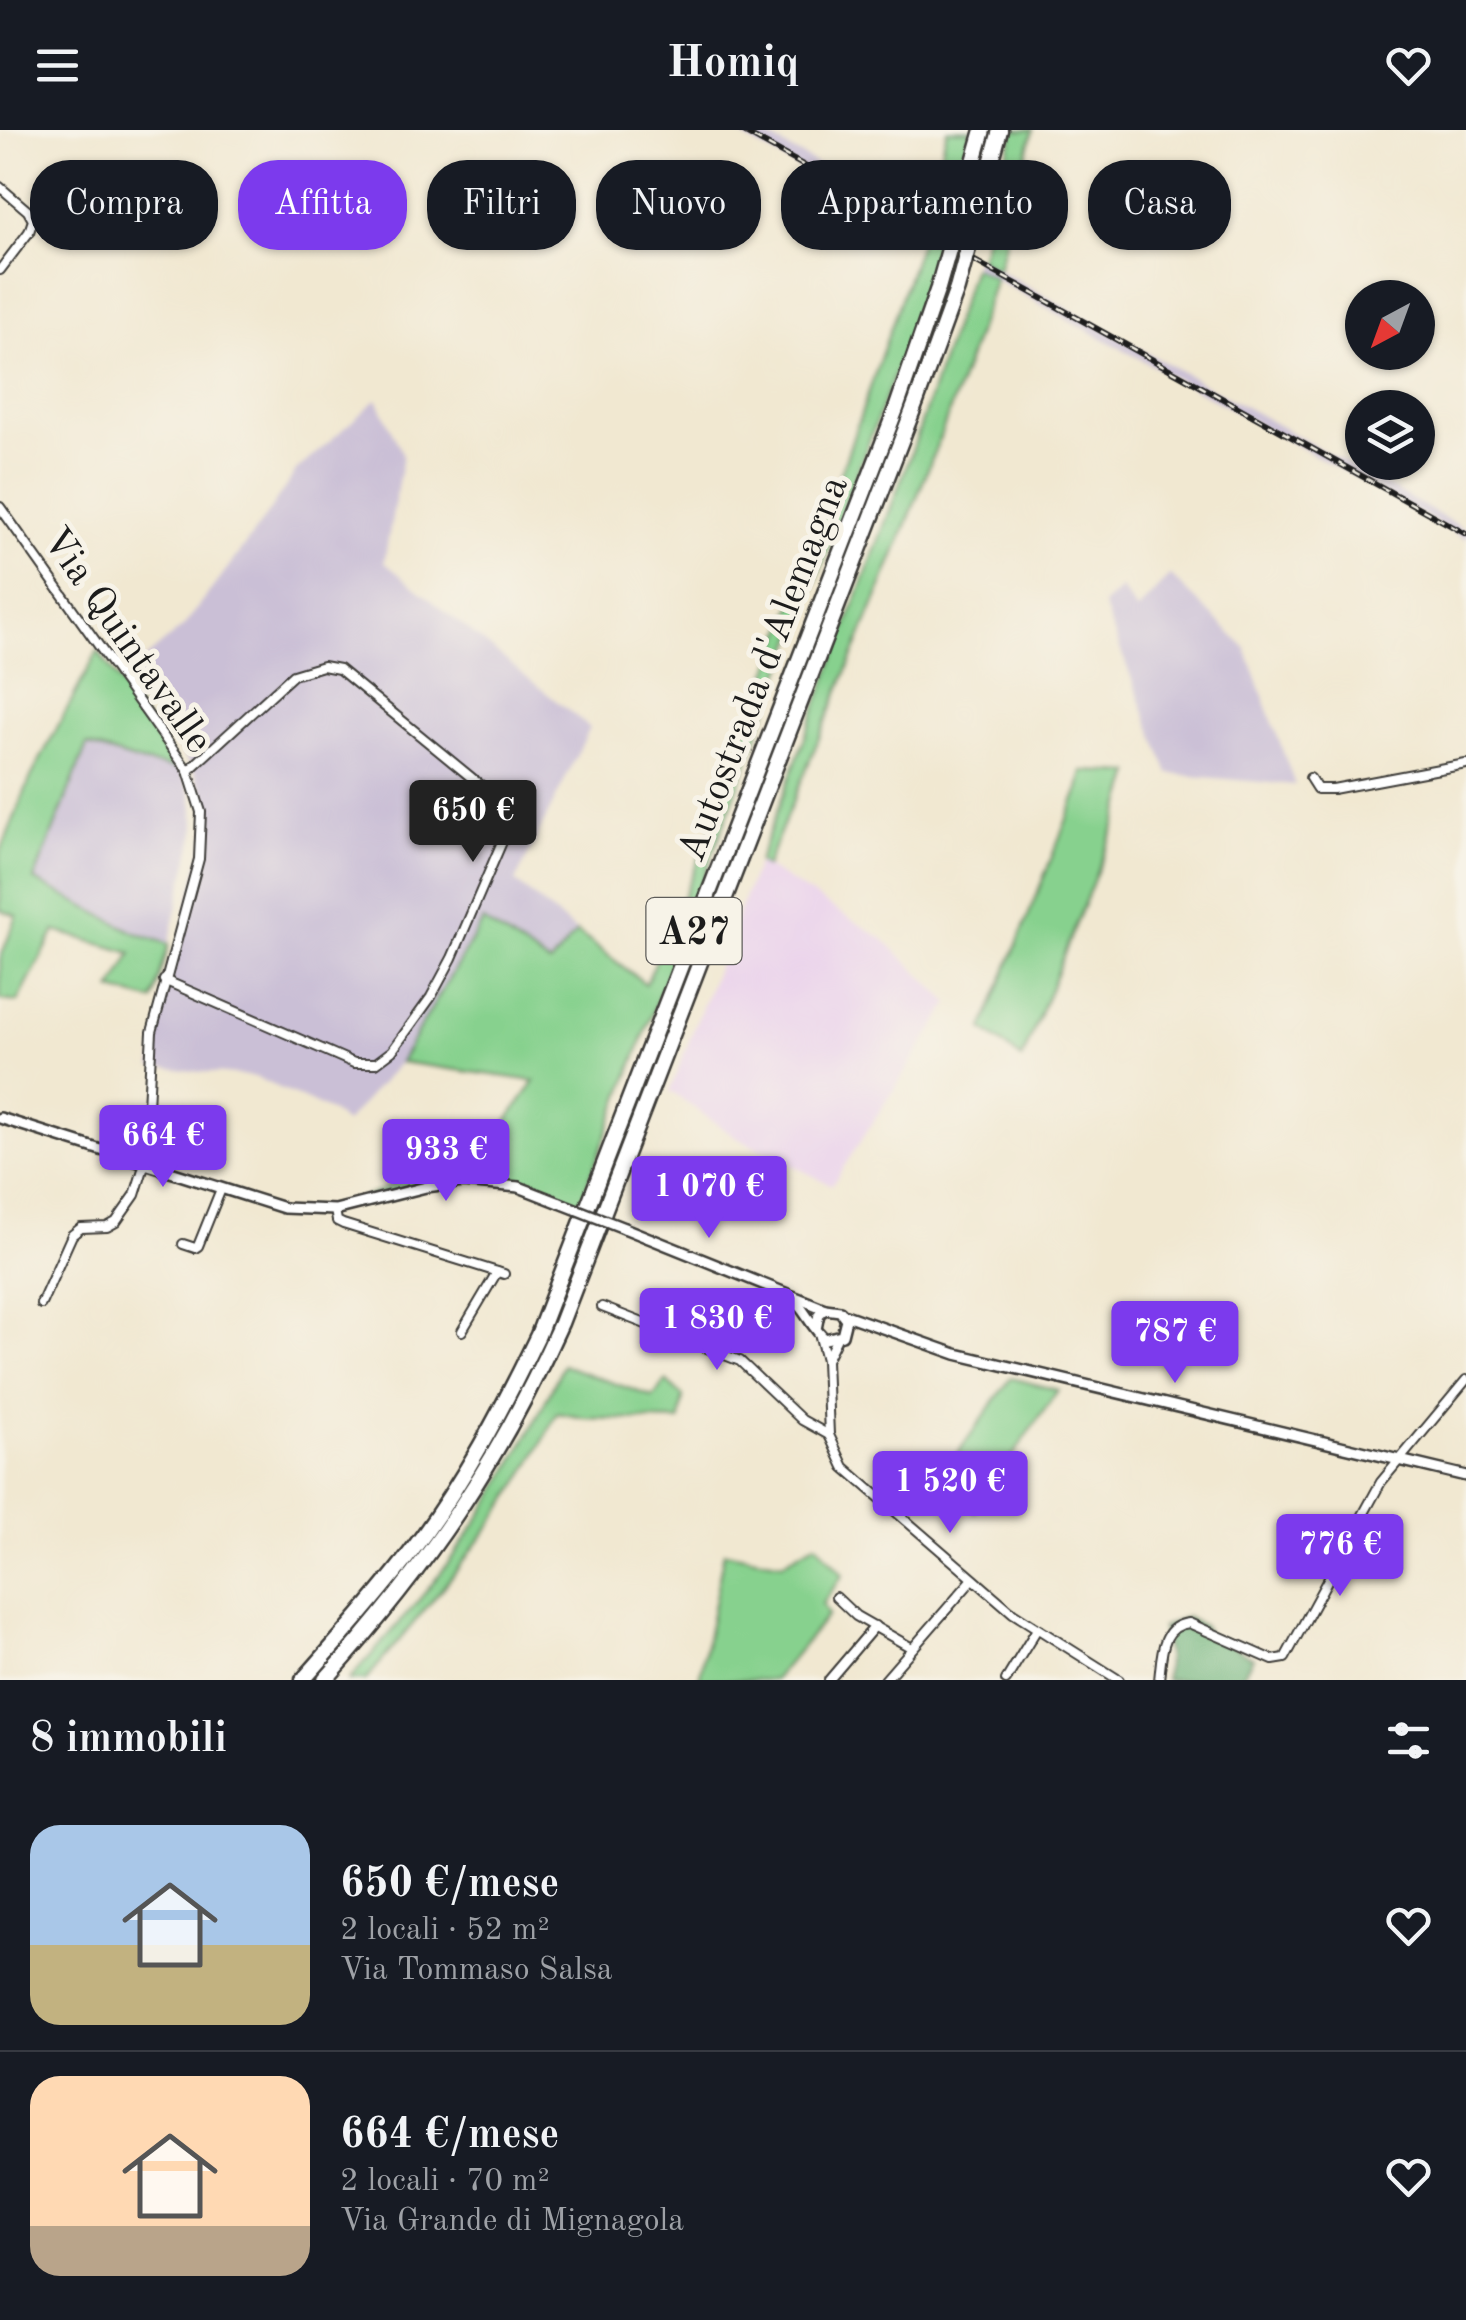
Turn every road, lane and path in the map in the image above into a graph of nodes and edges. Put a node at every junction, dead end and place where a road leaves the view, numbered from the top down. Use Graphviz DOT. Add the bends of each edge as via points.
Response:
graph roads {
  1 [pos="983,130"];
  2 [pos="1000,130"];
  3 [pos="0,187"];
  4 [pos="0,270"];
  5 [pos="0,506"];
  6 [pos="1466,764"];
  7 [pos="188,771"];
  8 [pos="1310,778"];
  9 [pos="164,980"];
  10 [pos="0,1118"];
  11 [pos="144,1163"];
  12 [pos="221,1189"];
  13 [pos="335,1210"];
  14 [pos="183,1244"];
  15 [pos="780,1290"];
  16 [pos="41,1304"];
  17 [pos="602,1308"];
  18 [pos="825,1310"];
  19 [pos="843,1314"];
  20 [pos="875,1323"];
  21 [pos="462,1331"];
  22 [pos="818,1331"];
  23 [pos="840,1335"];
  24 [pos="826,1360"];
  25 [pos="1466,1380"];
  26 [pos="829,1435"];
  27 [pos="1397,1459"];
  28 [pos="1466,1476"];
  29 [pos="972,1580"];
  30 [pos="836,1597"];
  31 [pos="876,1626"];
  32 [pos="1037,1629"];
  33 [pos="912,1648"];
  34 [pos="302,1680"];
  35 [pos="325,1680"];
  36 [pos="829,1680"];
  37 [pos="884,1680"];
  38 [pos="1006,1680"];
  39 [pos="1118,1680"];
  40 [pos="1159,1680"];
  1 -- 34 [label="highway, Autostrada d'Alemagna / A27" via="909,373 538,1335 438,1515"];
  2 -- 35 [label="highway, Autostrada d'Alemagna / A27" via="923,385 561,1323 470,1497 408,1584"];
  3 -- 4 [label="street" via="32,220"];
  5 -- 7 [label="street, Via Quintavalle"];
  6 -- 8 [label="street" via="1333,789 1316,789"];
  7 -- 9 [label="street, Via Quintavalle" via="202,834"];
  7 -- 9 [label="street" via="293,675 323,666 339,669 490,792 508,828 432,997 376,1062 354,1064"];
  9 -- 11 [label="street, Via Quintavalle" via="148,1060"];
  10 -- 11 [label="street"];
  11 -- 12 [label="street"];
  11 -- 16 [label="street, Via Quintavalle" via="135,1195 116,1222 72,1235"];
  12 -- 13 [label="street" via="284,1208"];
  12 -- 14 [label="street" via="198,1246"];
  13 -- 15 [label="street, bridge" via="463,1182 519,1187"];
  13 -- 21 [label="street" via="342,1224 500,1273"];
  15 -- 18 [label="street"];
  15 -- 22 [label="street"];
  17 -- 26 [label="street" via="740,1361 802,1420"];
  18 -- 19 [label="street"];
  18 -- 22 [label="street" via="816,1321"];
  19 -- 20 [label="street"];
  19 -- 23 [label="street"];
  20 -- 23 [label="street"];
  20 -- 27 [label="street" via="956,1354"];
  22 -- 23 [label="street" via="825,1338"];
  22 -- 24 [label="street"];
  23 -- 24 [label="street"];
  24 -- 26 [label="street"];
  25 -- 27 [label="street"];
  26 -- 29 [label="street" via="844,1467"];
  27 -- 28 [label="street"];
  27 -- 40 [label="street" via="1285,1658 1273,1660 1189,1623 1177,1624 1168,1632"];
  29 -- 32 [label="street"];
  29 -- 33 [label="street"];
  30 -- 31 [label="street"];
  31 -- 33 [label="street"];
  31 -- 36 [label="street"];
  32 -- 38 [label="street"];
  32 -- 39 [label="street"];
  33 -- 37 [label="street"];
}
